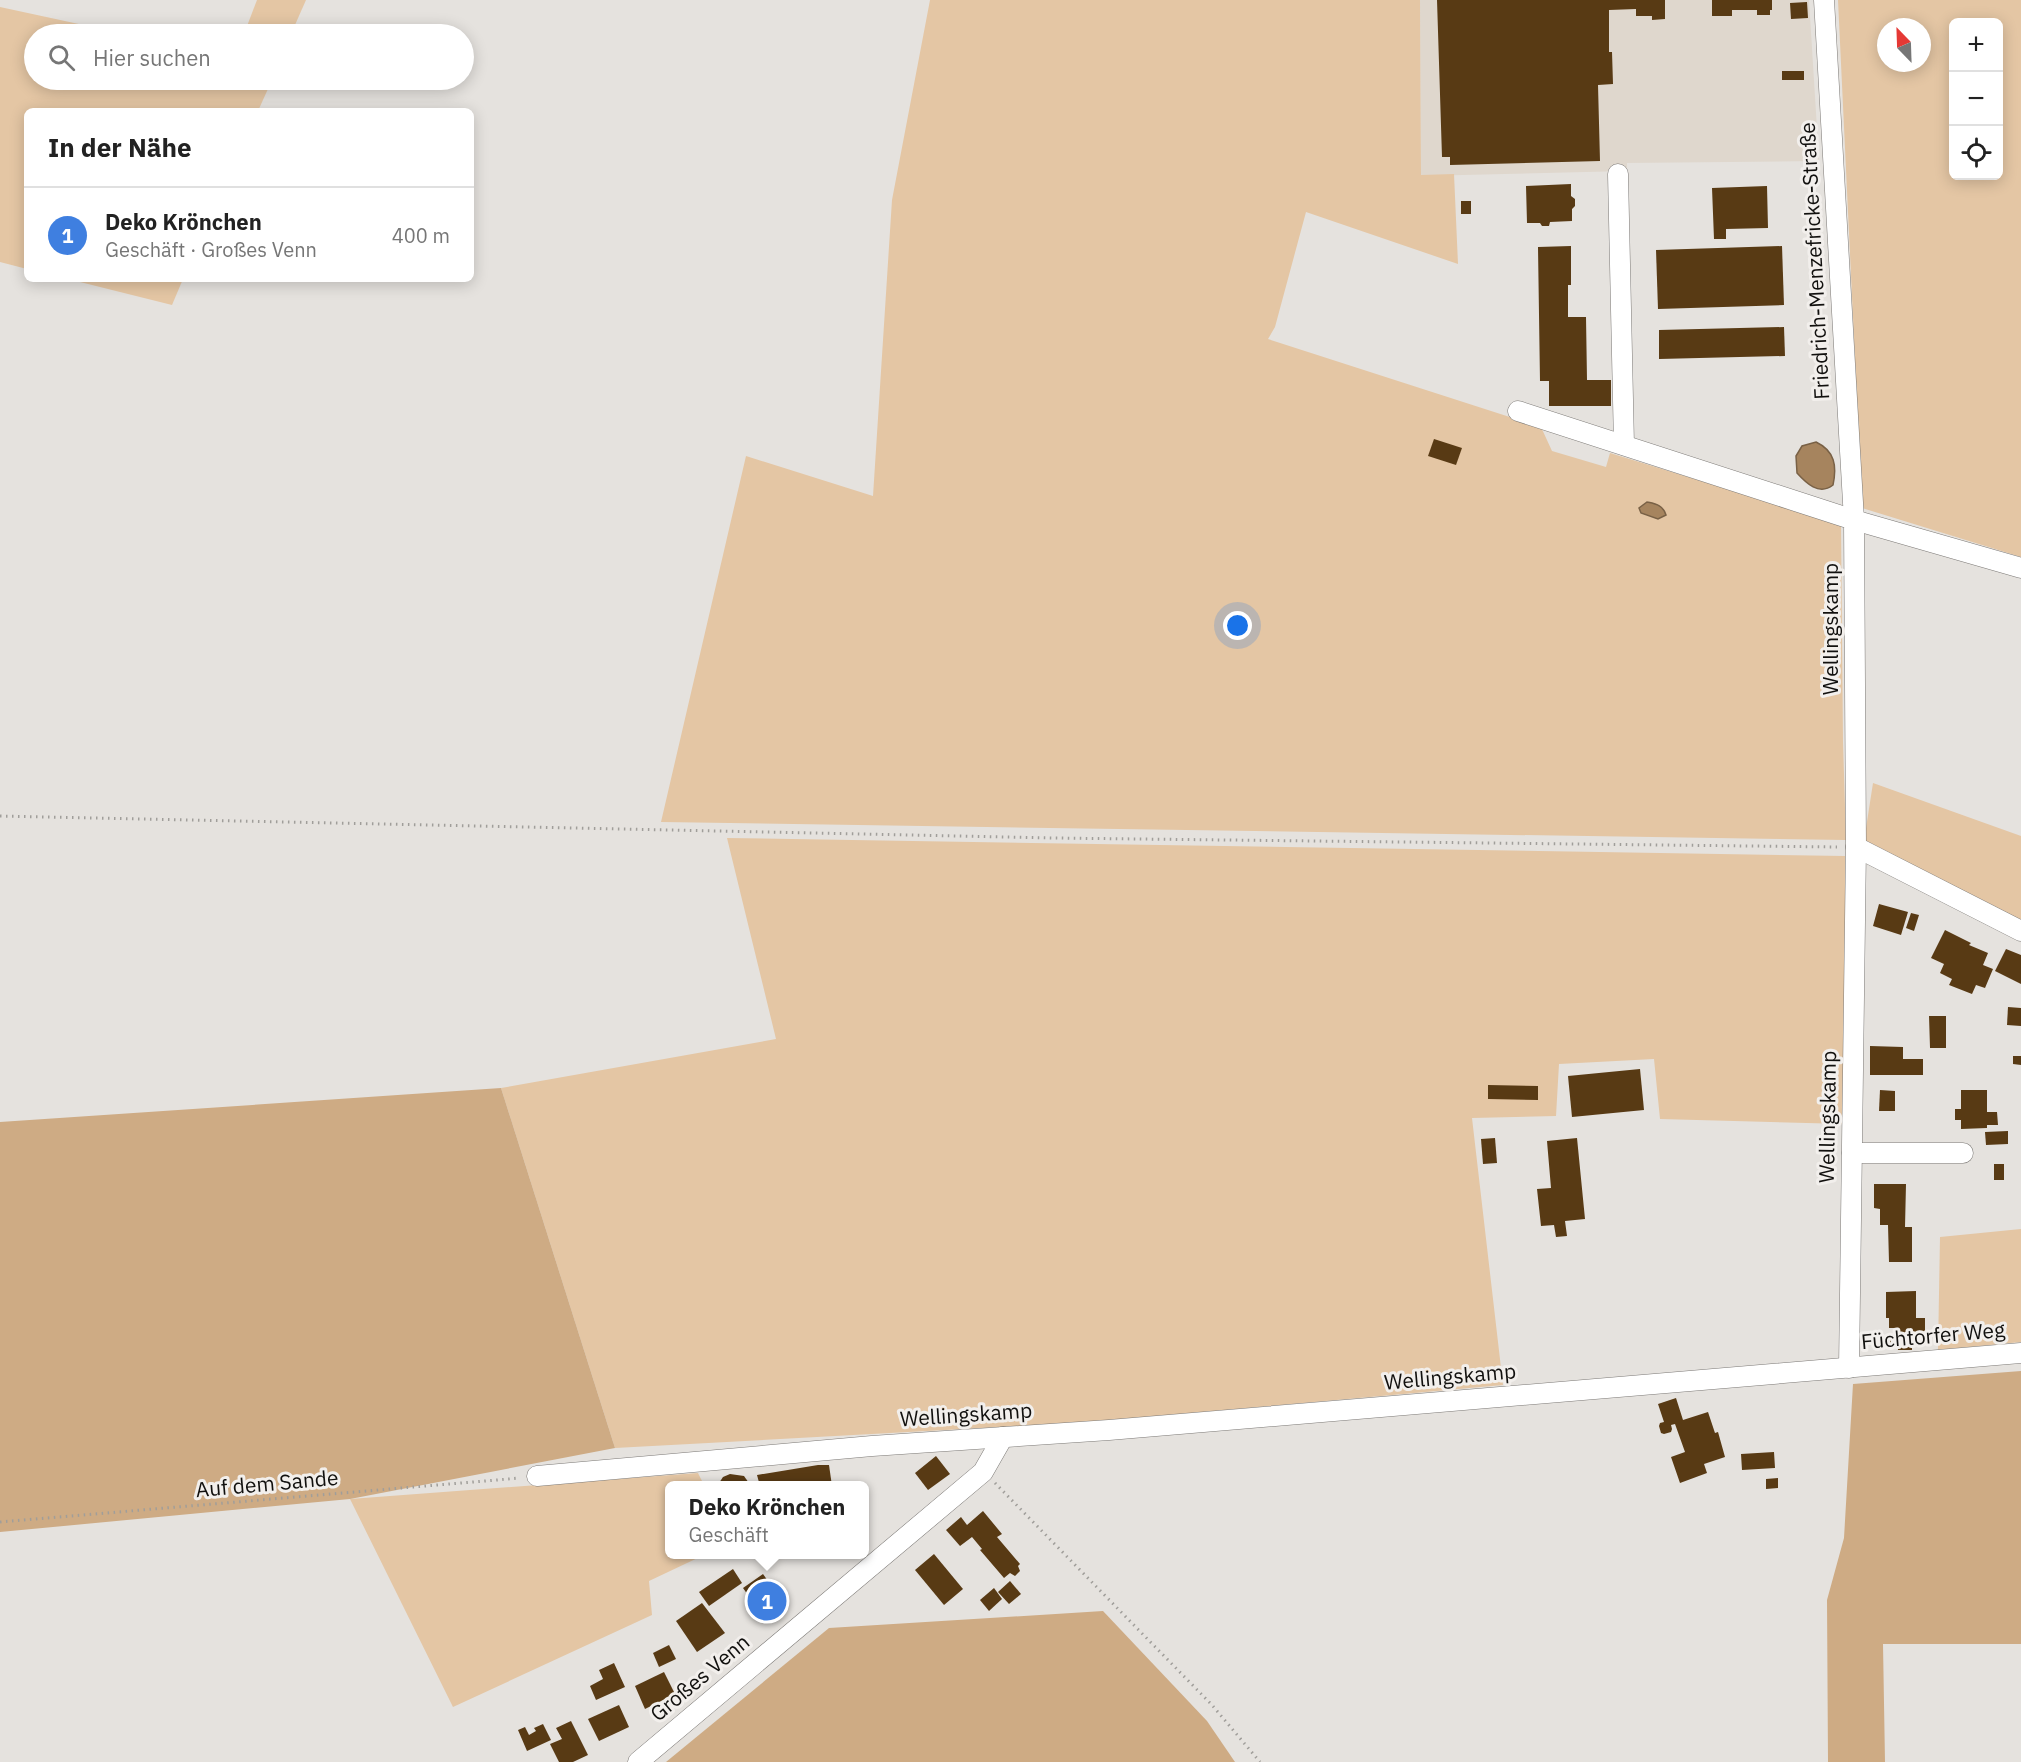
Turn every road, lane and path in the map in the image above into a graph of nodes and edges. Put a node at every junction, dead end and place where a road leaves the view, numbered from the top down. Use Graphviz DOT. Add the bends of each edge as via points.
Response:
graph roads {
  1 [pos="1824,0"];
  2 [pos="1618,174"];
  3 [pos="1518,411"];
  4 [pos="1624,445"];
  5 [pos="1854,520"];
  6 [pos="2021,568"];
  7 [pos="0,816"];
  8 [pos="1856,847"];
  9 [pos="2021,931"];
  10 [pos="1852,1153"];
  11 [pos="1963,1153"];
  12 [pos="2021,1353"];
  13 [pos="1849,1368"];
  14 [pos="1003,1437"];
  15 [pos="983,1472"];
  16 [pos="537,1476"];
  17 [pos="0,1522"];
  18 [pos="638,1762"];
  19 [pos="1260,1762"];
  1 -- 5 [label="street, Friedrich-Menzefricke-Straße"];
  2 -- 4 [label="street"];
  3 -- 4 [label="street"];
  4 -- 5 [label="street"];
  5 -- 6 [label="street"];
  5 -- 8 [label="street, Wellingskamp"];
  7 -- 8 [label="path" via="1053,838"];
  8 -- 9 [label="street"];
  8 -- 10 [label="street, Wellingskamp"];
  10 -- 11 [label="street"];
  10 -- 13 [label="street, Wellingskamp"];
  12 -- 13 [label="street, Füchtorfer Weg"];
  13 -- 14 [label="street, Wellingskamp"];
  14 -- 15 [label="street, Großes Venn"];
  14 -- 16 [label="street, Wellingskamp"];
  15 -- 18 [label="street, Großes Venn"];
  15 -- 19 [label="path" via="1212,1705"];
  16 -- 17 [label="path, Auf dem Sande"];
}
